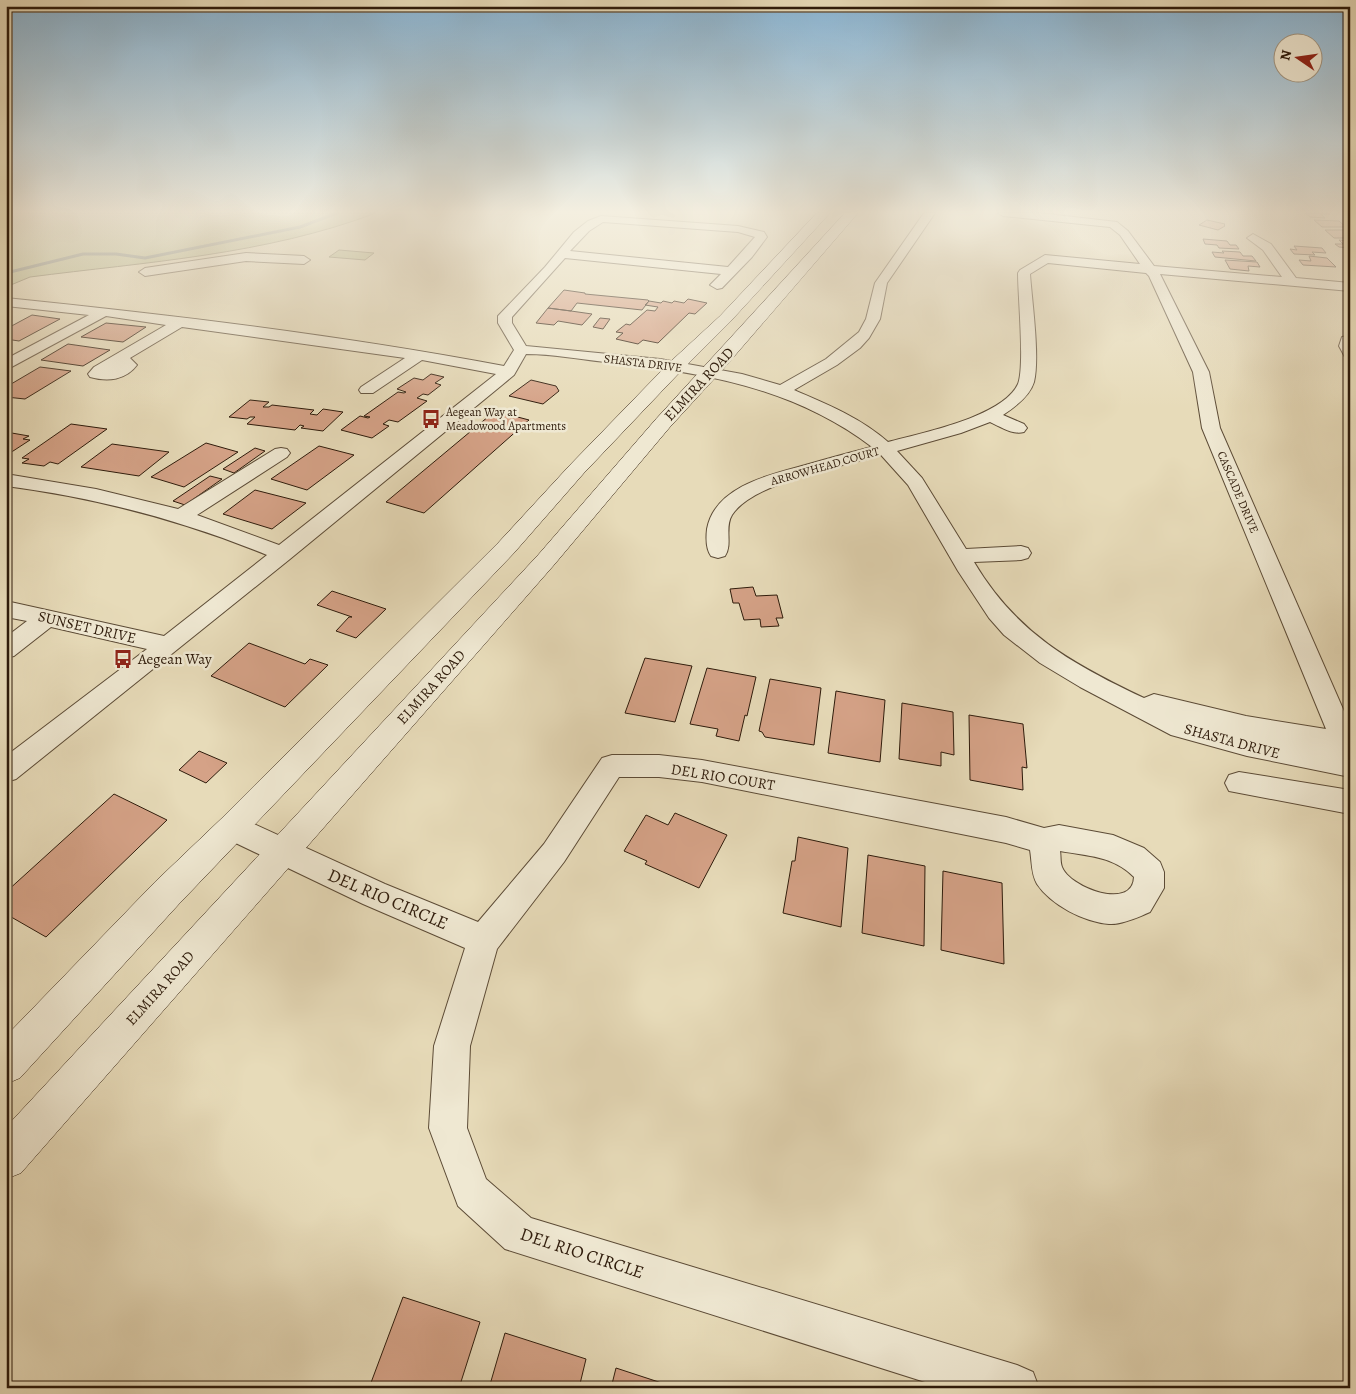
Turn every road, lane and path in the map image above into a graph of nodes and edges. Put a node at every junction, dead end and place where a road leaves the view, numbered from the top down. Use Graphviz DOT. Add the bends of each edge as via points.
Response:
graph roads {
  1 [pos="541,278"];
  2 [pos="724,278"];
  3 [pos="763,278"];
  4 [pos="794,278"];
  5 [pos="884,278"];
  6 [pos="1024,278"];
  7 [pos="1156,278"];
  8 [pos="1245,278"];
  9 [pos="1289,278"];
  10 [pos="1292,282"];
  11 [pos="717,285"];
  12 [pos="1350,287"];
  13 [pos="6,302"];
  14 [pos="30,304"];
  15 [pos="104,312"];
  16 [pos="6,317"];
  17 [pos="179,323"];
  18 [pos="1350,340"];
  19 [pos="521,350"];
  20 [pos="1350,354"];
  21 [pos="419,355"];
  22 [pos="121,357"];
  23 [pos="6,365"];
  24 [pos="675,367"];
  25 [pos="508,372"];
  26 [pos="711,372"];
  27 [pos="367,390"];
  28 [pos="783,390"];
  29 [pos="991,416"];
  30 [pos="1018,428"];
  31 [pos="886,449"];
  32 [pos="281,453"];
  33 [pos="6,480"];
  34 [pos="181,516"];
  35 [pos="718,551"];
  36 [pos="1021,553"];
  37 [pos="283,554"];
  38 [pos="960,556"];
  39 [pos="6,609"];
  40 [pos="48,617"];
  41 [pos="168,645"];
  42 [pos="6,650"];
  43 [pos="1348,752"];
  44 [pos="6,771"];
  45 [pos="1239,783"];
  46 [pos="1350,802"];
  47 [pos="233,828"];
  48 [pos="1044,841"];
  49 [pos="282,852"];
  50 [pos="484,940"];
  51 [pos="6,1064"];
  52 [pos="6,1158"];
  53 [pos="1016,1388"];
  1 -- 19 [label="street" via="505,316 505,323"];
  2 -- 11 [label="street"];
  3 -- 24 [label="main road, ELMIRA ROAD"];
  4 -- 26 [label="main road, ELMIRA ROAD"];
  5 -- 28 [label="street" via="877,292 870,325 862,336 843,354"];
  6 -- 29 [label="street, ARROWHEAD COURT" via="1026,382 1016,398"];
  7 -- 43 [label="street, CASCADE DRIVE" via="1201,372 1211,428"];
  8 -- 10 [label="street"];
  9 -- 10 [label="street"];
  10 -- 12 [label="street"];
  13 -- 14 [label="street"];
  14 -- 15 [label="street"];
  14 -- 16 [label="street"];
  15 -- 17 [label="street"];
  15 -- 23 [label="street"];
  17 -- 21 [label="street"];
  17 -- 22 [label="street"];
  18 -- 20 [label="street" via="1346,346"];
  19 -- 24 [label="street, SHASTA DRIVE"];
  19 -- 25 [label="street"];
  21 -- 25 [label="street"];
  21 -- 27 [label="street"];
  24 -- 26 [label="street, SHASTA DRIVE"];
  24 -- 47 [label="main road, ELMIRA ROAD" via="577,468 506,548"];
  25 -- 37 [label="street"];
  26 -- 28 [label="street, SHASTA DRIVE"];
  26 -- 49 [label="main road, ELMIRA ROAD"];
  28 -- 31 [label="street, SHASTA DRIVE" via="833,413"];
  29 -- 30 [label="street"];
  29 -- 31 [label="street, ARROWHEAD COURT"];
  31 -- 35 [label="street, ARROWHEAD COURT" via="772,480 748,491 728,506 718,526"];
  31 -- 38 [label="street, SHASTA DRIVE" via="912,476"];
  32 -- 34 [label="street"];
  33 -- 34 [label="street" via="139,504"];
  34 -- 37 [label="street"];
  36 -- 38 [label="street"];
  37 -- 41 [label="street"];
  38 -- 43 [label="street, SHASTA DRIVE" via="994,610 1019,635 1064,668 1180,728 1257,750"];
  39 -- 40 [label="street, SUNSET DRIVE"];
  40 -- 41 [label="street, SUNSET DRIVE"];
  40 -- 42 [label="street"];
  41 -- 44 [label="street"];
  45 -- 46 [label="street"];
  47 -- 49 [label="street, DEL RIO CIRCLE"];
  47 -- 51 [label="main road, ELMIRA ROAD" via="167,893"];
  48 -- 50 [label="street, DEL RIO COURT" via="1006,830 702,771 660,766 612,766 554,853"];
  49 -- 50 [label="street, DEL RIO CIRCLE"];
  49 -- 52 [label="main road, ELMIRA ROAD"];
  50 -- 53 [label="street, DEL RIO CIRCLE" via="452,1046 448,1128 472,1192 519,1235"];
}
